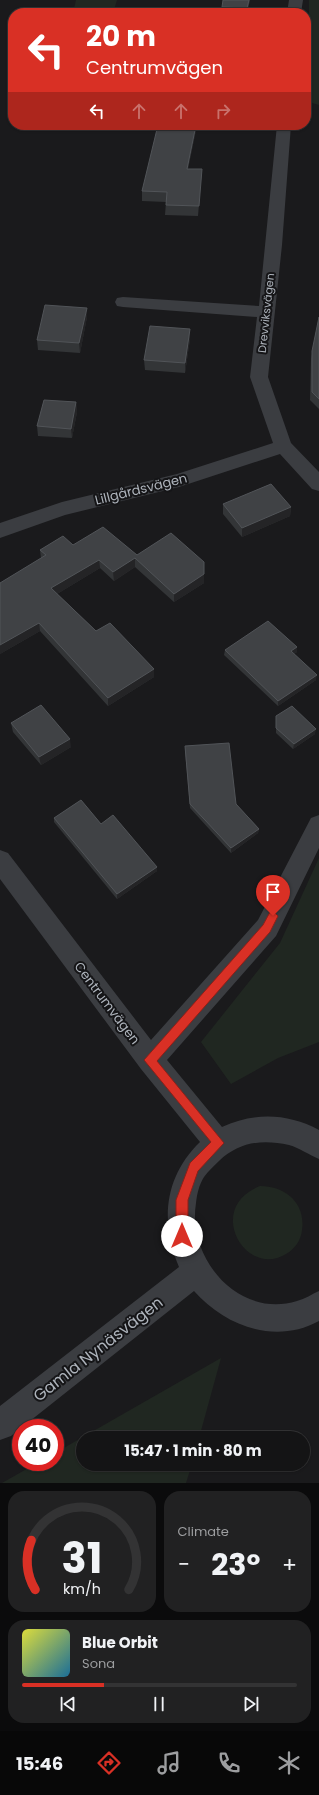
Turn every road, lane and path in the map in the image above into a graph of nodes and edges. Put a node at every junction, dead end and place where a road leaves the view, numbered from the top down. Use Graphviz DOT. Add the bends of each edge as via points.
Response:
graph roads {
  1 [pos="284,130"];
  2 [pos="122,302"];
  3 [pos="266,312"];
  4 [pos="283,446"];
  5 [pos="319,484"];
  6 [pos="0,531"];
  7 [pos="319,825"];
  8 [pos="0,860"];
  9 [pos="150,1060"];
  10 [pos="218,1143"];
  11 [pos="319,1146"];
  12 [pos="195,1272"];
  13 [pos="319,1305"];
  14 [pos="0,1425"];
  1 -- 3 [label="street, Drevviksvägen"];
  2 -- 3 [label="street"];
  3 -- 4 [label="street, Drevviksvägen" via="259,377"];
  4 -- 5 [label="street, Drevviksvägen"];
  4 -- 6 [label="street, Lillgårdsvägen" via="179,480 62,509"];
  7 -- 9 [label="street" via="267,928"];
  8 -- 9 [label="street, Centrumvägen"];
  9 -- 10 [label="street, Centrumvägen"];
  10 -- 11 [label="street" via="248,1129 281,1129 313,1141"];
  10 -- 12 [label="street" via="194,1167 182,1200 182,1236"];
  12 -- 13 [label="street" via="216,1296 242,1312 273,1319 302,1314"];
  12 -- 14 [label="street, Gamla Nynäsvägen"];
}
